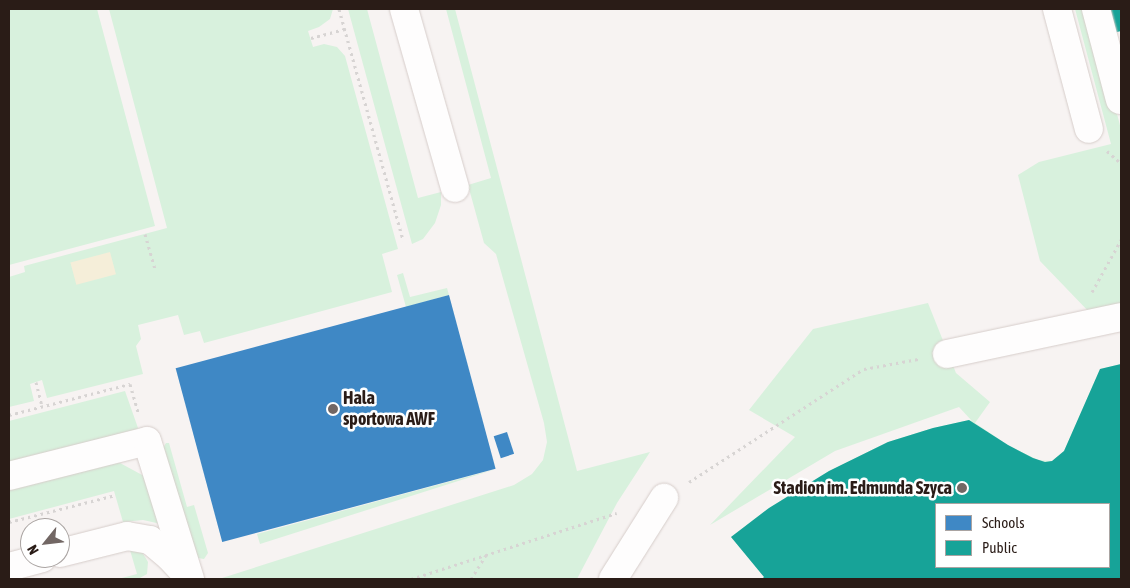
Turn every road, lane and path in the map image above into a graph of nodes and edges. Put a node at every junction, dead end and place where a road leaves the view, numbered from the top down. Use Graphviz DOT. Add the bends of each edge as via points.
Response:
graph roads {
  1 [pos="339,9"];
  2 [pos="404,9"];
  3 [pos="1057,9"];
  4 [pos="1096,9"];
  5 [pos="345,29"];
  6 [pos="310,38"];
  7 [pos="1120,100"];
  8 [pos="1089,129"];
  9 [pos="455,188"];
  10 [pos="145,234"];
  11 [pos="402,240"];
  12 [pos="1121,240"];
  13 [pos="154,269"];
  14 [pos="1121,318"];
  15 [pos="1072,328"];
  16 [pos="947,354"];
  17 [pos="36,382"];
  18 [pos="130,384"];
  19 [pos="42,406"];
  20 [pos="9,415"];
  21 [pos="9,476"];
  22 [pos="116,495"];
  23 [pos="664,498"];
  24 [pos="9,522"];
  25 [pos="70,550"];
  26 [pos="486,555"];
  27 [pos="190,579"];
  28 [pos="411,579"];
  29 [pos="471,579"];
  30 [pos="613,579"];
  1 -- 5 [label="path"];
  2 -- 9 [label="lane"];
  3 -- 8 [label="lane"];
  4 -- 7 [label="lane"];
  5 -- 6 [label="path"];
  5 -- 11 [label="path"];
  10 -- 13 [label="path"];
  12 -- 15 [label="path"];
  14 -- 15 [label="lane"];
  15 -- 16 [label="lane"];
  16 -- 23 [label="path" via="864,369"];
  17 -- 19 [label="path"];
  18 -- 19 [label="path"];
  19 -- 20 [label="path"];
  21 -- 27 [label="lane" via="147,441"];
  22 -- 24 [label="path"];
  23 -- 26 [label="path"];
  23 -- 30 [label="lane"];
  25 -- 27 [label="lane" via="126,536 150,540 170,556"];
  26 -- 28 [label="path"];
  26 -- 29 [label="path"];
}
